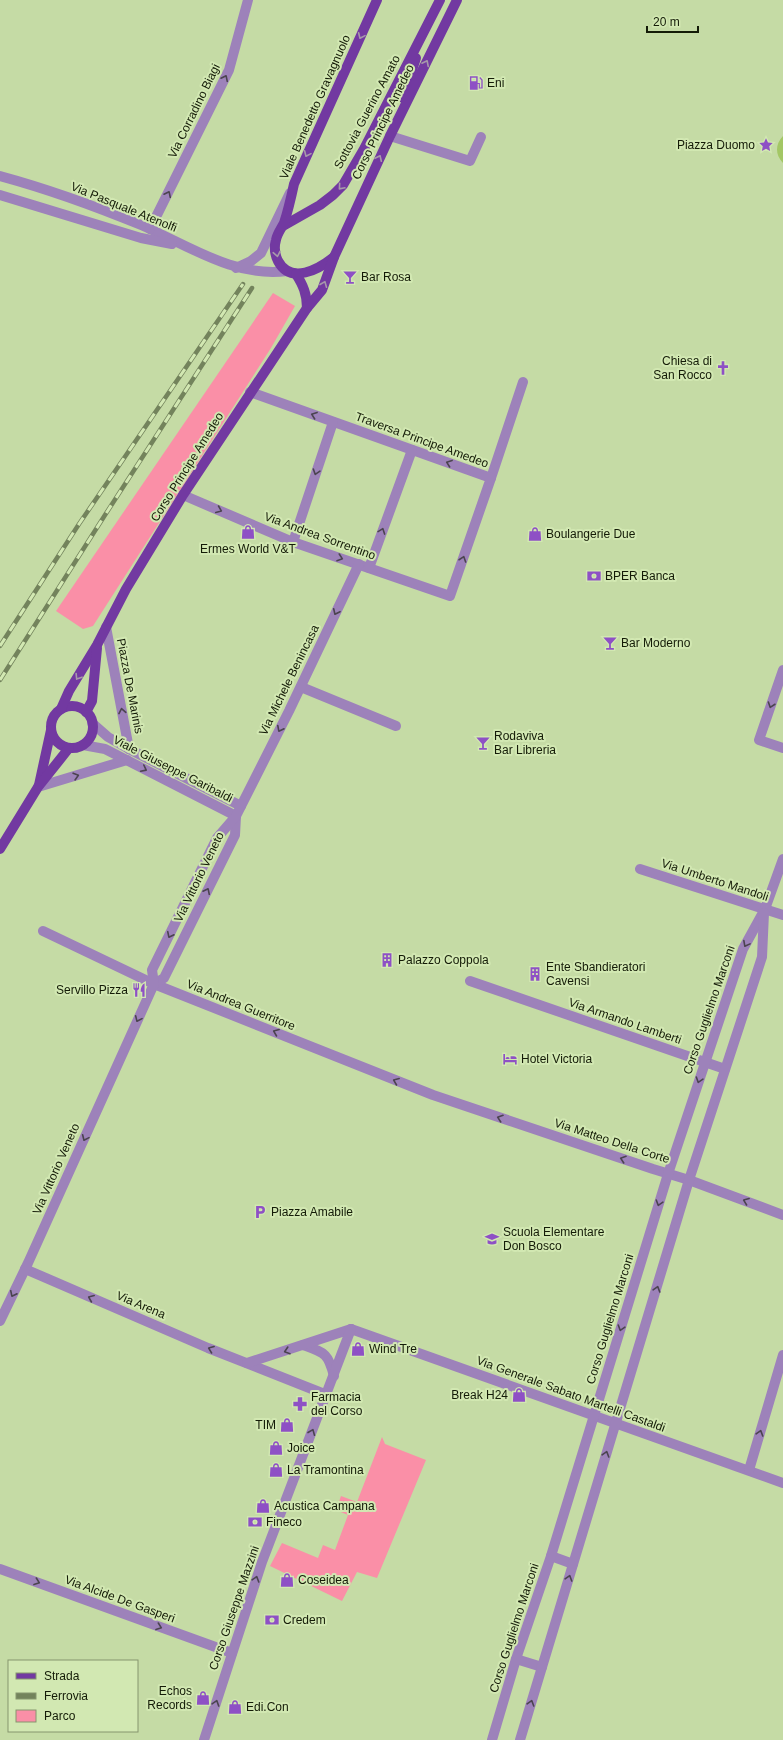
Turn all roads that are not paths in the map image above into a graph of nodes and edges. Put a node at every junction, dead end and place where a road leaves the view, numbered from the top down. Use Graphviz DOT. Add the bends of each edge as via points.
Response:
graph roads {
  1 [pos="248,0"];
  2 [pos="377,0"];
  3 [pos="440,0"];
  4 [pos="457,0"];
  5 [pos="426,30"];
  6 [pos="390,136"];
  7 [pos="481,136"];
  8 [pos="0,176"];
  9 [pos="294,184"];
  10 [pos="0,195"];
  11 [pos="283,226"];
  12 [pos="150,229"];
  13 [pos="182,245"];
  14 [pos="334,257"];
  15 [pos="236,268"];
  16 [pos="291,272"];
  17 [pos="307,308"];
  18 [pos="523,382"];
  19 [pos="250,392"];
  20 [pos="333,422"];
  21 [pos="412,450"];
  22 [pos="491,478"];
  23 [pos="183,495"];
  24 [pos="293,542"];
  25 [pos="359,564"];
  26 [pos="369,568"];
  27 [pos="450,596"];
  28 [pos="106,627"];
  29 [pos="98,645"];
  30 [pos="783,670"];
  31 [pos="300,687"];
  32 [pos="61,710"];
  33 [pos="86,712"];
  34 [pos="92,723"];
  35 [pos="396,726"];
  36 [pos="52,730"];
  37 [pos="83,745"];
  38 [pos="69,748"];
  39 [pos="783,748"];
  40 [pos="129,749"];
  41 [pos="127,760"];
  42 [pos="38,787"];
  43 [pos="241,806"];
  44 [pos="236,816"];
  45 [pos="0,849"];
  46 [pos="783,859"];
  47 [pos="640,869"];
  48 [pos="764,910"];
  49 [pos="783,915"];
  50 [pos="43,931"];
  51 [pos="470,981"];
  52 [pos="154,984"];
  53 [pos="705,1062"];
  54 [pos="725,1069"];
  55 [pos="433,1095"];
  56 [pos="668,1174"];
  57 [pos="689,1180"];
  58 [pos="783,1215"];
  59 [pos="25,1269"];
  60 [pos="0,1321"];
  61 [pos="351,1329"];
  62 [pos="303,1345"];
  63 [pos="783,1355"];
  64 [pos="247,1363"];
  65 [pos="334,1376"];
  66 [pos="327,1395"];
  67 [pos="594,1416"];
  68 [pos="616,1423"];
  69 [pos="749,1470"];
  70 [pos="783,1483"];
  71 [pos="551,1556"];
  72 [pos="573,1564"];
  73 [pos="0,1569"];
  74 [pos="232,1653"];
  75 [pos="516,1659"];
  76 [pos="542,1667"];
  77 [pos="204,1740"];
  78 [pos="492,1740"];
  79 [pos="520,1740"];
  12 -- 1 [label="street, Via Corradino Biagi, one-way" via="229,70"];
  2 -- 9 [label="main road, Viale Benedetto Gravagnuolo, one-way"];
  3 -- 5 [label="main road, Sottovia Guerino Amato"];
  6 -- 4 [label="main road, Corso Principe Amedeo, one-way"];
  5 -- 6 [label="main road, Sottovia Guerino Amato"];
  5 -- 11 [label="main road, Sottovia Guerino Amato, one-way" via="343,185 320,205"];
  6 -- 7 [label="street" via="470,161"];
  14 -- 6 [label="main road, Corso Principe Amedeo, one-way"];
  8 -- 12 [label="street, Via Pasquale Atenolfi" via="88,204"];
  9 -- 11 [label="main road, Viale Benedetto Gravagnuolo"];
  9 -- 15 [label="street" via="261,253"];
  10 -- 13 [label="street" via="140,238"];
  11 -- 16 [label="main road, one-way" via="276,240 276,258 281,266"];
  12 -- 13 [label="street, Via Pasquale Atenolfi"];
  13 -- 15 [label="street, Via Pasquale Atenolfi"];
  14 -- 16 [label="main road" via="311,271"];
  17 -- 14 [label="main road, Corso Principe Amedeo, one-way" via="322,290"];
  15 -- 16 [label="street, Via Pasquale Atenolfi"];
  16 -- 17 [label="main road" via="304,290"];
  17 -- 19 [label="main road, Corso Principe Amedeo"];
  18 -- 22 [label="street"];
  20 -- 19 [label="street, Traversa Principe Amedeo, one-way"];
  19 -- 23 [label="main road, Corso Principe Amedeo"];
  20 -- 21 [label="street, Traversa Principe Amedeo"];
  20 -- 24 [label="street, one-way"];
  22 -- 21 [label="street, Traversa Principe Amedeo, one-way"];
  26 -- 21 [label="street, one-way"];
  27 -- 22 [label="street, Traversa Principe Amedeo, one-way"];
  23 -- 24 [label="street, Via Andrea Sorrentino, one-way"];
  23 -- 28 [label="main road, Corso Principe Amedeo"];
  24 -- 25 [label="street, Via Andrea Sorrentino, one-way"];
  25 -- 26 [label="street, Via Andrea Sorrentino"];
  25 -- 31 [label="street, Via Michele Benincasa, one-way"];
  26 -- 27 [label="street, Via Andrea Sorrentino"];
  28 -- 29 [label="main road, Corso Principe Amedeo"];
  40 -- 28 [label="street, Piazza De Marinis, one-way"];
  29 -- 32 [label="main road, Piazza De Marinis, one-way" via="69,691"];
  29 -- 33 [label="main road, Piazza De Marinis" via="92,701"];
  30 -- 39 [label="street, one-way" via="759,740"];
  31 -- 35 [label="street"];
  31 -- 43 [label="street, Via Michele Benincasa, one-way"];
  32 -- 33 [label="main road" via="71,706"];
  32 -- 36 [label="main road, Piazza De Marinis" via="53,718"];
  33 -- 34 [label="main road"];
  34 -- 37 [label="main road" via="91,735"];
  34 -- 40 [label="street, Viale Giuseppe Garibaldi" via="108,737"];
  36 -- 38 [label="main road" via="58,742"];
  36 -- 42 [label="main road, Piazza De Marinis"];
  37 -- 38 [label="main road"];
  37 -- 41 [label="street, Viale Giuseppe Garibaldi" via="105,748"];
  38 -- 42 [label="main road"];
  40 -- 43 [label="street, Viale Giuseppe Garibaldi"];
  42 -- 41 [label="street, one-way"];
  41 -- 44 [label="street, Viale Giuseppe Garibaldi, one-way"];
  42 -- 45 [label="main road"];
  43 -- 44 [label="street, Viale Giuseppe Garibaldi"];
  52 -- 44 [label="street, Via Vittorio Veneto, one-way" via="164,978 235,835"];
  44 -- 52 [label="street, Via Vittorio Veneto, one-way" via="217,838 152,970"];
  46 -- 48 [label="street, Corso Guglielmo Marconi"];
  47 -- 48 [label="street, Via Umberto Mandoli"];
  48 -- 49 [label="street, Via Umberto Mandoli"];
  48 -- 53 [label="street, Corso Guglielmo Marconi, one-way" via="743,949"];
  48 -- 54 [label="street, Corso Guglielmo Marconi" via="762,957"];
  50 -- 52 [label="street, Via Andrea Guerritore"];
  51 -- 53 [label="street, Via Armando Lamberti"];
  55 -- 52 [label="street, Via Andrea Guerritore, one-way"];
  52 -- 59 [label="street, Via Vittorio Veneto, one-way"];
  53 -- 54 [label="street, Via Armando Lamberti"];
  53 -- 56 [label="street, Corso Guglielmo Marconi, one-way"];
  54 -- 57 [label="street, Corso Guglielmo Marconi"];
  56 -- 55 [label="street, Via Matteo Della Corte, one-way"];
  56 -- 57 [label="street, Via Matteo Della Corte"];
  56 -- 67 [label="street, Corso Guglielmo Marconi, one-way"];
  58 -- 57 [label="street, Via Matteo Della Corte, one-way"];
  68 -- 57 [label="street, Corso Guglielmo Marconi, one-way"];
  59 -- 60 [label="street, Via Vittorio Veneto, one-way"];
  64 -- 59 [label="street, Via Arena, one-way"];
  61 -- 62 [label="street"];
  61 -- 65 [label="street, Corso Giuseppe Mazzini"];
  61 -- 67 [label="street, Via Generale Sabato Martelli Castaldi"];
  62 -- 64 [label="street, one-way"];
  62 -- 65 [label="street" via="321,1352 329,1359"];
  69 -- 63 [label="street, one-way"];
  64 -- 66 [label="street, Via Arena"];
  65 -- 66 [label="street, Corso Giuseppe Mazzini"];
  74 -- 66 [label="street, Corso Giuseppe Mazzini, one-way" via="262,1562"];
  67 -- 68 [label="street, Via Generale Sabato Martelli Castaldi"];
  67 -- 71 [label="street, Corso Guglielmo Marconi"];
  68 -- 69 [label="street, Via Generale Sabato Martelli Castaldi"];
  72 -- 68 [label="street, Corso Guglielmo Marconi, one-way"];
  69 -- 70 [label="street, Via Generale Sabato Martelli Castaldi"];
  71 -- 72 [label="street"];
  71 -- 75 [label="street, Corso Guglielmo Marconi"];
  76 -- 72 [label="street, Corso Guglielmo Marconi, one-way"];
  73 -- 74 [label="street, Via Alcide De Gasperi, one-way"];
  77 -- 74 [label="street, Corso Giuseppe Mazzini, one-way"];
  75 -- 76 [label="street"];
  75 -- 78 [label="street, Corso Guglielmo Marconi"];
  79 -- 76 [label="street, Corso Guglielmo Marconi, one-way"];
}
